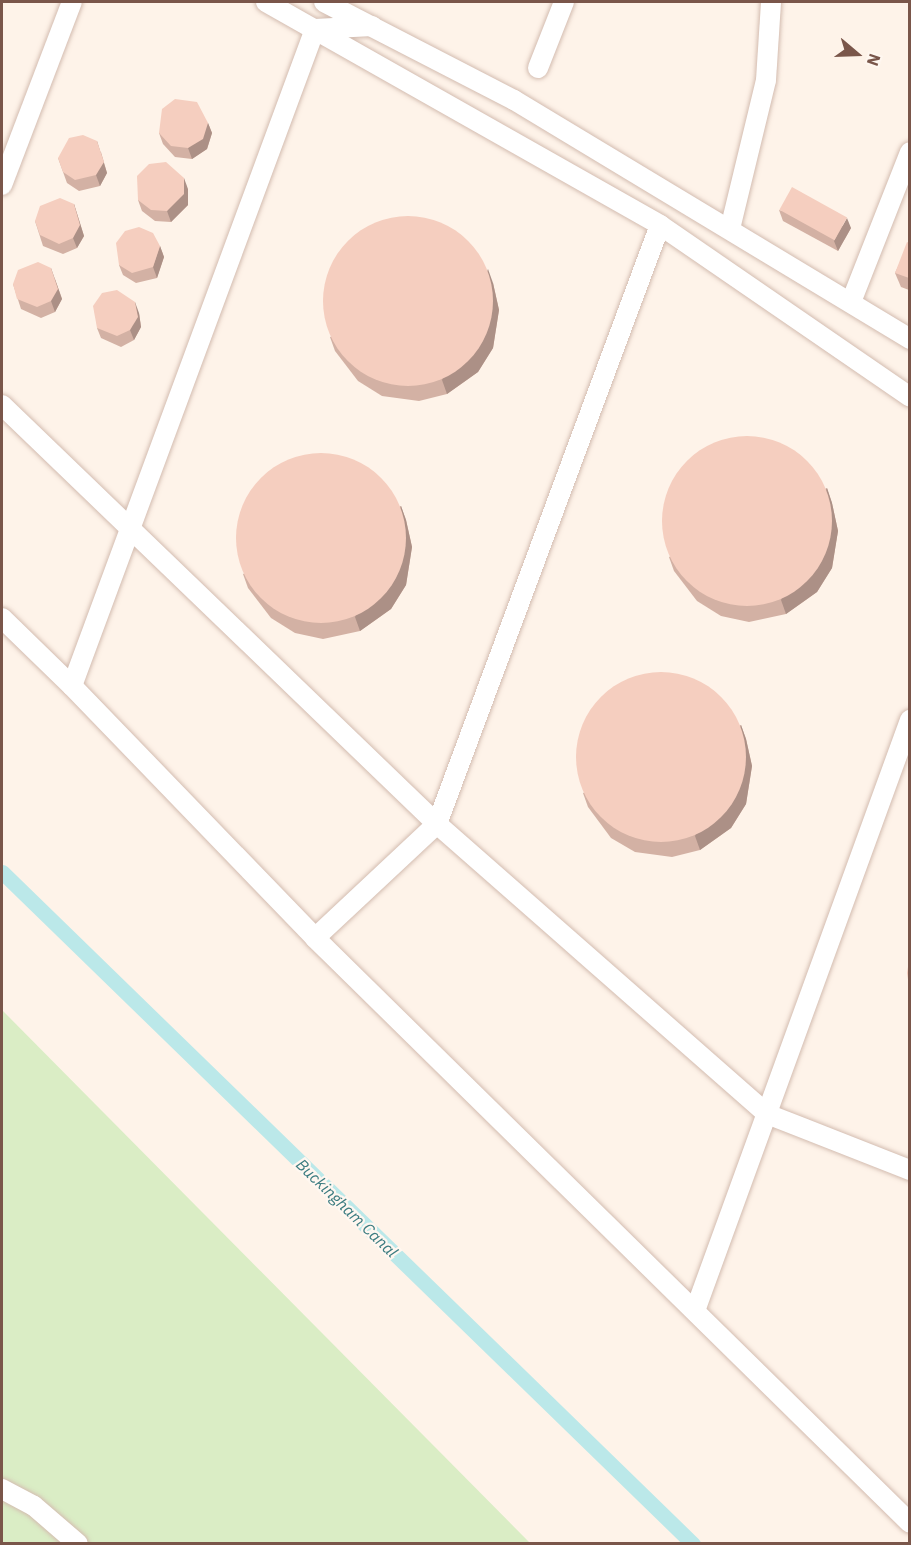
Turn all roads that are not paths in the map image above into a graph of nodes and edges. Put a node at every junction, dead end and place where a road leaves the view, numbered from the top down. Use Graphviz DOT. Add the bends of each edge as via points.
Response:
graph roads {
  1 [pos="72,2"];
  2 [pos="267,2"];
  3 [pos="324,2"];
  4 [pos="564,2"];
  5 [pos="771,2"];
  6 [pos="372,26"];
  7 [pos="315,29"];
  8 [pos="538,68"];
  9 [pos="909,152"];
  10 [pos="2,185"];
  11 [pos="660,225"];
  12 [pos="730,229"];
  13 [pos="850,303"];
  14 [pos="909,339"];
  15 [pos="909,397"];
  16 [pos="2,405"];
  17 [pos="131,530"];
  18 [pos="2,618"];
  19 [pos="72,686"];
  20 [pos="909,720"];
  21 [pos="437,824"];
  22 [pos="315,939"];
  23 [pos="767,1114"];
  24 [pos="909,1170"];
  25 [pos="696,1308"];
  26 [pos="2,1490"];
  27 [pos="909,1523"];
  28 [pos="78,1544"];
  1 -- 10 [label="lane"];
  2 -- 7 [label="lane"];
  3 -- 6 [label="lane"];
  4 -- 8 [label="lane"];
  5 -- 12 [label="lane" via="761,107"];
  6 -- 7 [label="lane"];
  6 -- 12 [label="lane" via="514,100"];
  7 -- 11 [label="lane"];
  7 -- 17 [label="lane"];
  9 -- 13 [label="lane"];
  11 -- 15 [label="lane"];
  11 -- 21 [label="lane"];
  12 -- 13 [label="lane"];
  13 -- 14 [label="lane"];
  16 -- 17 [label="lane"];
  17 -- 19 [label="lane"];
  17 -- 21 [label="lane"];
  18 -- 19 [label="lane"];
  19 -- 22 [label="lane"];
  20 -- 23 [label="lane"];
  21 -- 22 [label="lane"];
  21 -- 23 [label="lane"];
  22 -- 25 [label="lane"];
  23 -- 24 [label="lane"];
  23 -- 25 [label="lane"];
  25 -- 27 [label="lane"];
  26 -- 28 [label="lane" via="34,1506"];
}
